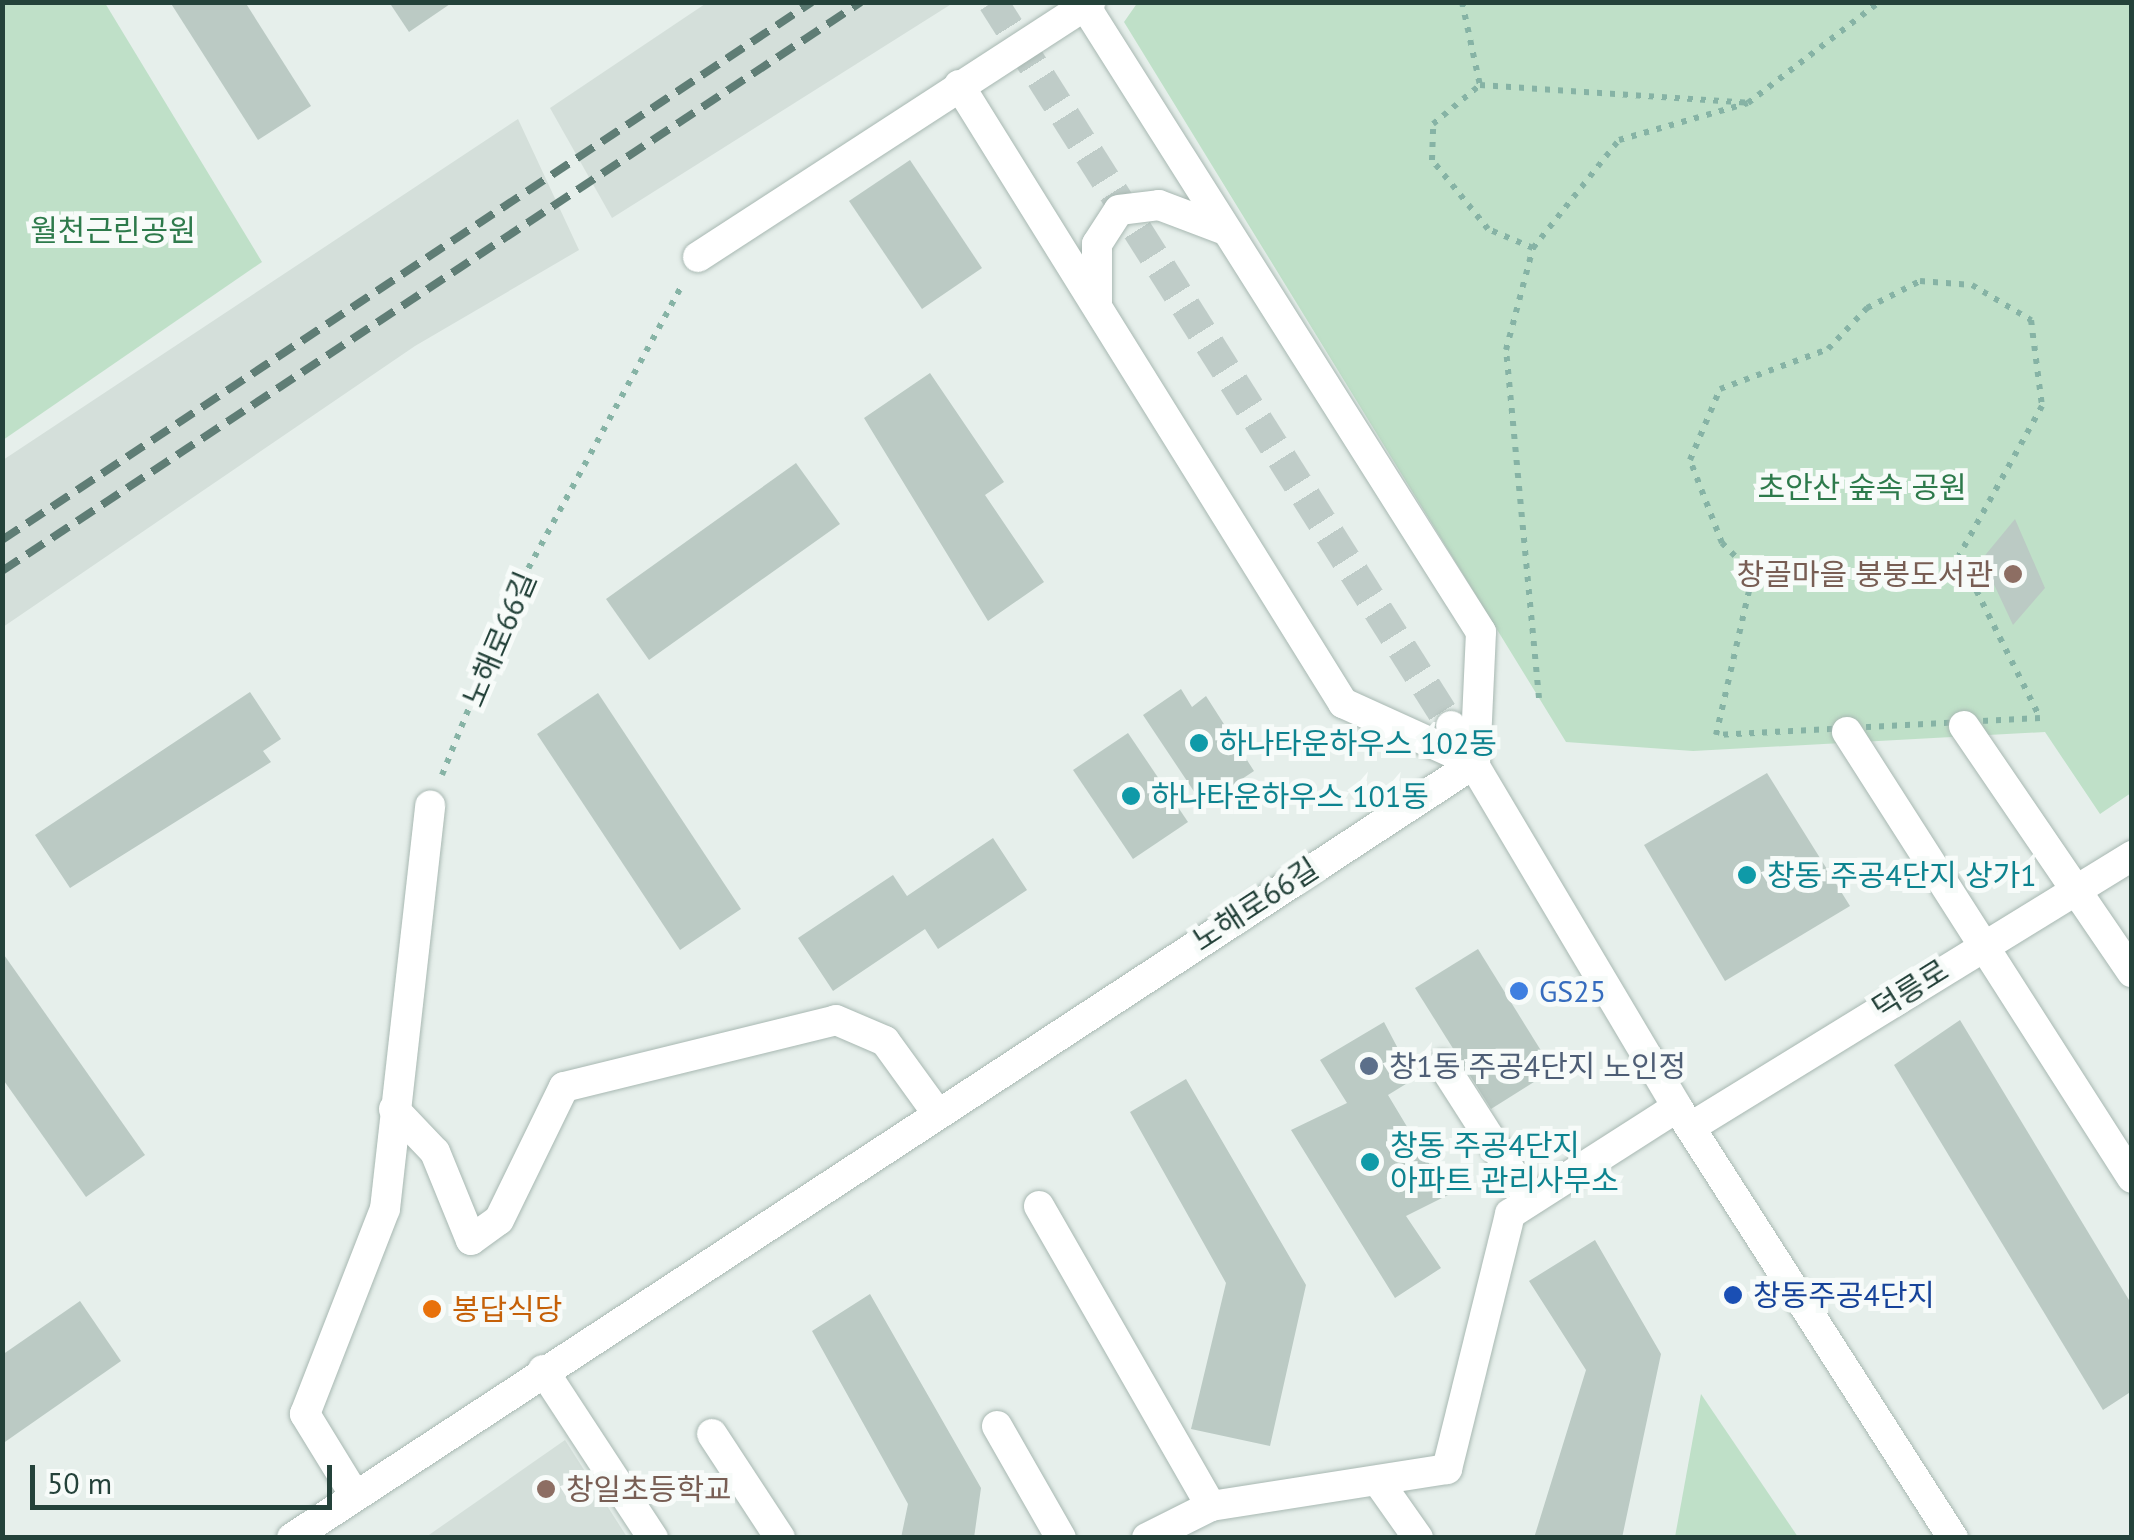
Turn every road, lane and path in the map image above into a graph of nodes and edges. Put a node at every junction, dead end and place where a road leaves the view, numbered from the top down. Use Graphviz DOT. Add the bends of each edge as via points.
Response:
graph roads {
  1 [pos="1462,2"];
  2 [pos="1879,2"];
  3 [pos="1090,6"];
  4 [pos="1480,85"];
  5 [pos="959,86"];
  6 [pos="1748,103"];
  7 [pos="1227,231"];
  8 [pos="1533,248"];
  9 [pos="698,257"];
  10 [pos="1098,309"];
  11 [pos="1540,698"];
  12 [pos="1452,726"];
  13 [pos="1964,726"];
  14 [pos="1846,732"];
  15 [pos="1716,735"];
  16 [pos="1474,763"];
  17 [pos="430,805"];
  18 [pos="2132,856"];
  19 [pos="2076,884"];
  20 [pos="1982,943"];
  21 [pos="2132,972"];
  22 [pos="1443,1065"];
  23 [pos="394,1109"];
  24 [pos="936,1110"];
  25 [pos="1684,1117"];
  26 [pos="2132,1178"];
  27 [pos="1530,1201"];
  28 [pos="1039,1206"];
  29 [pos="543,1370"];
  30 [pos="997,1426"];
  31 [pos="712,1434"];
  32 [pos="1380,1484"];
  33 [pos="354,1494"];
  34 [pos="1211,1506"];
  35 [pos="292,1538"];
  36 [pos="653,1538"];
  37 [pos="780,1538"];
  38 [pos="1061,1538"];
  39 [pos="1147,1538"];
  40 [pos="1418,1538"];
  41 [pos="1952,1538"];
  1 -- 4 [label="path"];
  2 -- 6 [label="path"];
  3 -- 5 [label="street"];
  3 -- 7 [label="street"];
  4 -- 6 [label="path"];
  4 -- 8 [label="path" via="1433,124 1432,160 1488,229"];
  5 -- 9 [label="street"];
  5 -- 10 [label="street"];
  6 -- 8 [label="path" via="1619,140"];
  7 -- 10 [label="street" via="1159,205 1119,210 1097,244"];
  7 -- 16 [label="street" via="1481,632"];
  8 -- 11 [label="path" via="1506,350"];
  9 -- 17 [label="path, 노해로66길" via="516,591"];
  10 -- 16 [label="street" via="1343,703"];
  12 -- 16 [label="street"];
  13 -- 15 [label="path" via="2040,718 1958,556 2042,406 2031,320 1972,285 1920,281 1867,308 1828,349 1720,388 1690,460 1722,542 1753,574"];
  13 -- 19 [label="street"];
  14 -- 20 [label="street"];
  16 -- 24 [label="street, 노해로66길"];
  16 -- 25 [label="street"];
  17 -- 23 [label="street"];
  18 -- 19 [label="street, 덕릉로"];
  19 -- 20 [label="street, 덕릉로"];
  19 -- 21 [label="street"];
  20 -- 25 [label="street, 덕릉로"];
  20 -- 26 [label="street"];
  22 -- 27 [label="street"];
  23 -- 24 [label="street" via="434,1152 471,1240 499,1220 564,1087 836,1020 885,1041"];
  23 -- 33 [label="street" via="385,1210 305,1414"];
  24 -- 29 [label="street, 노해로66길"];
  25 -- 27 [label="street, 덕릉로"];
  25 -- 41 [label="street"];
  27 -- 32 [label="street" via="1510,1214 1448,1469"];
  28 -- 34 [label="street"];
  29 -- 33 [label="street, 노해로66길"];
  29 -- 36 [label="street"];
  30 -- 38 [label="street"];
  31 -- 37 [label="street"];
  32 -- 34 [label="street"];
  32 -- 40 [label="street"];
  33 -- 35 [label="street, 노해로66길"];
  34 -- 39 [label="street"];
}
